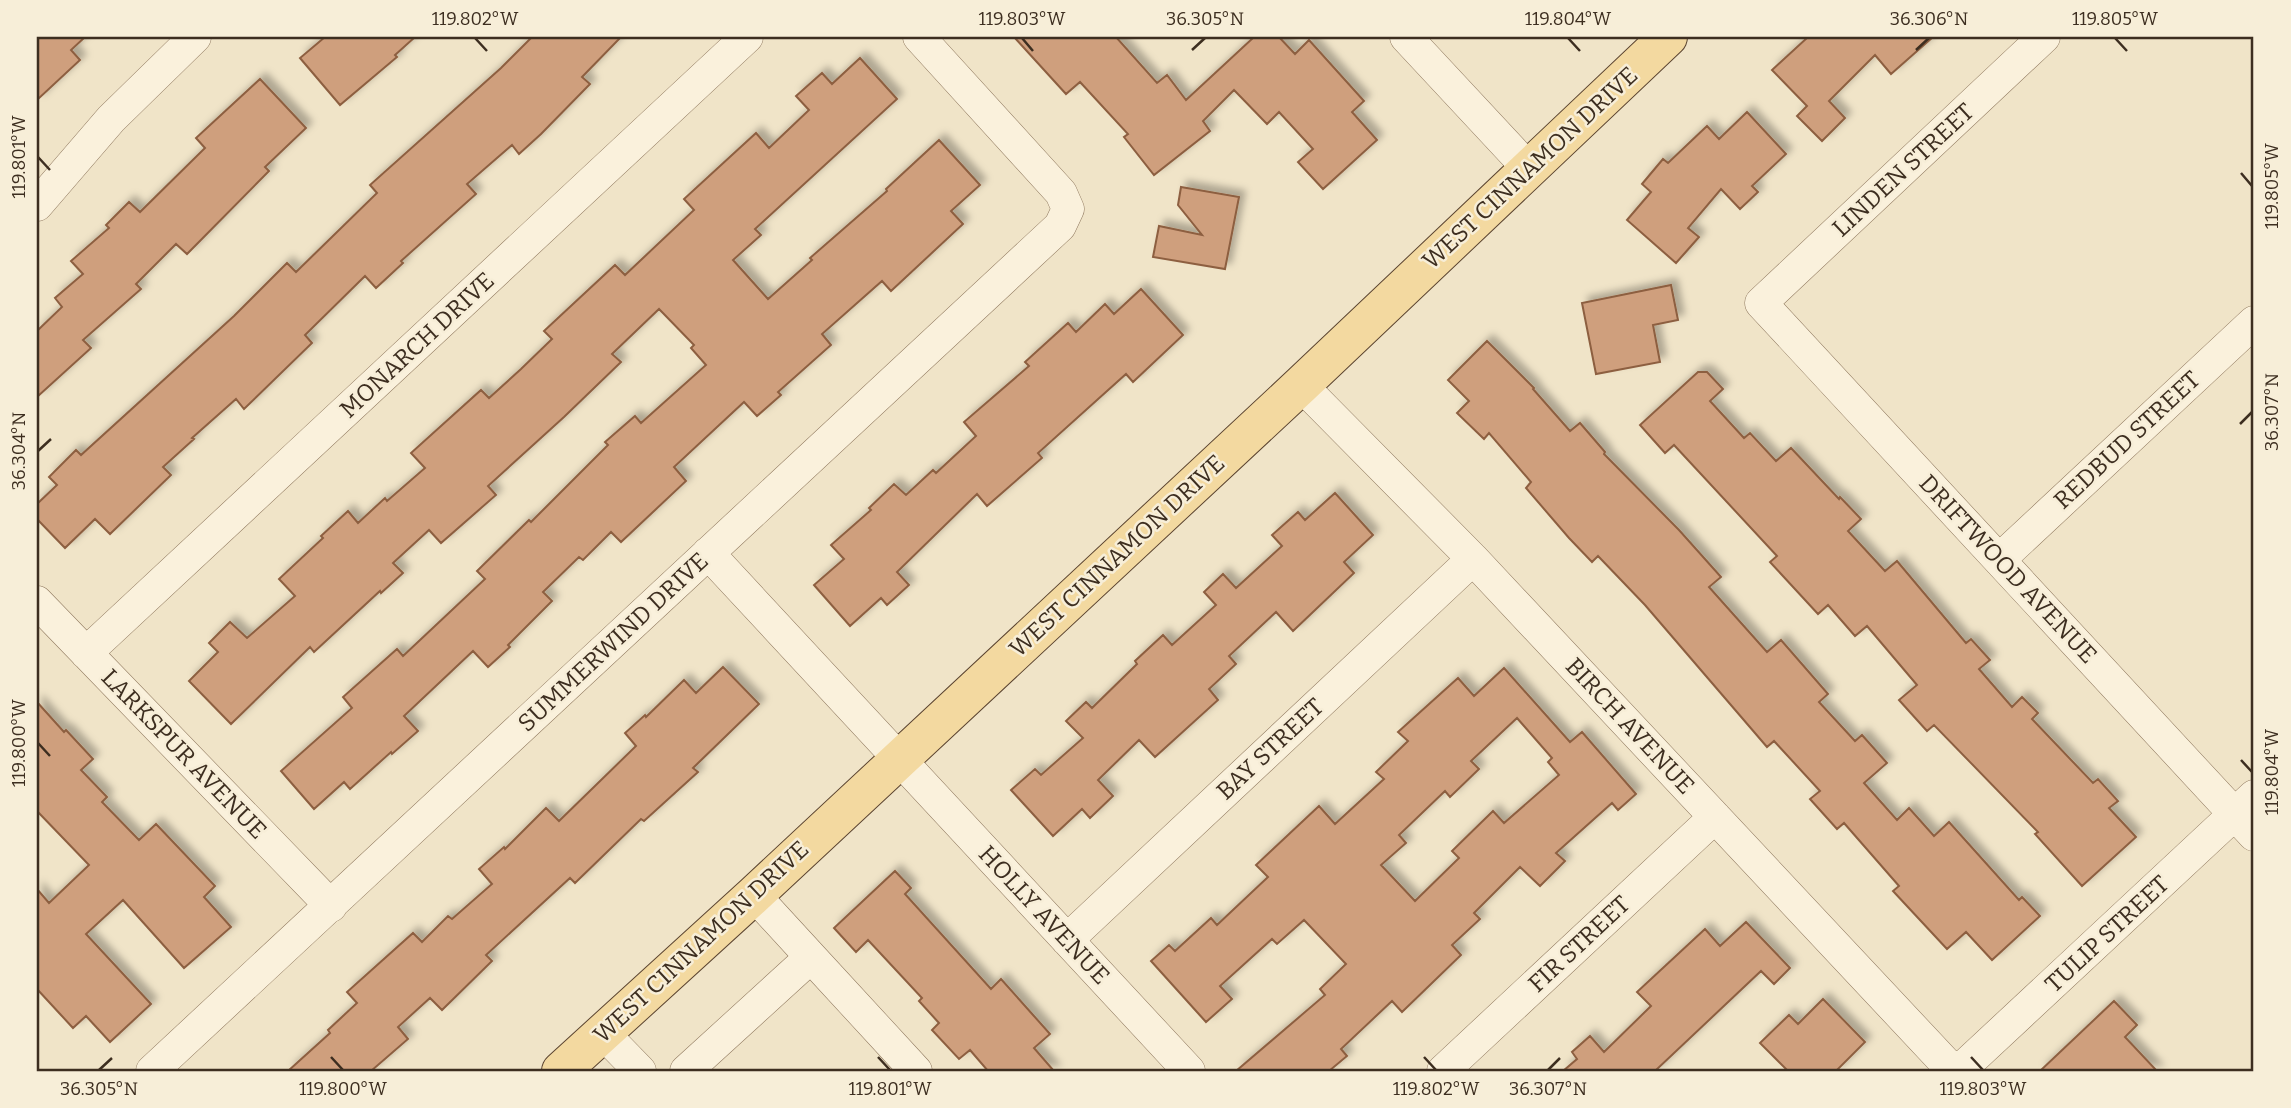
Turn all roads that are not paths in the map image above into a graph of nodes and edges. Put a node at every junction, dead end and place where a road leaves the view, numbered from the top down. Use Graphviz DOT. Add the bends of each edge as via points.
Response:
graph roads {
  1 [pos="195,37"];
  2 [pos="747,37"];
  3 [pos="919,37"];
  4 [pos="1406,37"];
  5 [pos="1668,37"];
  6 [pos="2045,37"];
  7 [pos="1529,169"];
  8 [pos="37,205"];
  9 [pos="1761,303"];
  10 [pos="2254,321"];
  11 [pos="1301,385"];
  12 [pos="708,553"];
  13 [pos="1473,559"];
  14 [pos="2000,559"];
  15 [pos="37,602"];
  16 [pos="86,653"];
  17 [pos="900,758"];
  18 [pos="2248,815"];
  19 [pos="1715,817"];
  20 [pos="754,895"];
  21 [pos="331,906"];
  22 [pos="1067,940"];
  23 [pos="811,957"];
  24 [pos="603,1033"];
  25 [pos="152,1071"];
  26 [pos="561,1071"];
  27 [pos="640,1071"];
  28 [pos="686,1071"];
  29 [pos="916,1071"];
  30 [pos="1189,1071"];
  31 [pos="1443,1071"];
  32 [pos="1953,1071"];
  33 [pos="1959,1071"];
  1 -- 8 [label="street" via="111,119"];
  2 -- 16 [label="street, MONARCH DRIVE"];
  3 -- 12 [label="street, SUMMERWIND DRIVE" via="1049,178 1068,209 1048,239"];
  4 -- 7 [label="street"];
  5 -- 7 [label="main road, WEST CINNAMON DRIVE"];
  6 -- 9 [label="street, LINDEN STREET"];
  7 -- 11 [label="main road, WEST CINNAMON DRIVE"];
  9 -- 14 [label="street, DRIFTWOOD AVENUE"];
  10 -- 14 [label="street, REDBUD STREET"];
  11 -- 13 [label="street, BIRCH AVENUE"];
  11 -- 17 [label="main road, WEST CINNAMON DRIVE"];
  12 -- 17 [label="street, HOLLY AVENUE"];
  12 -- 21 [label="street, SUMMERWIND DRIVE"];
  13 -- 19 [label="street, BIRCH AVENUE"];
  13 -- 22 [label="street, BAY STREET"];
  14 -- 18 [label="street, DRIFTWOOD AVENUE"];
  15 -- 16 [label="street, LARKSPUR AVENUE"];
  16 -- 21 [label="street, LARKSPUR AVENUE"];
  17 -- 20 [label="main road, WEST CINNAMON DRIVE"];
  17 -- 22 [label="street, HOLLY AVENUE"];
  18 -- 33 [label="street, TULIP STREET"];
  19 -- 31 [label="street, FIR STREET"];
  19 -- 32 [label="street, BIRCH AVENUE"];
  20 -- 23 [label="street"];
  20 -- 24 [label="main road, WEST CINNAMON DRIVE"];
  21 -- 25 [label="street, SUMMERWIND DRIVE"];
  22 -- 30 [label="street, HOLLY AVENUE"];
  23 -- 28 [label="street"];
  23 -- 29 [label="street"];
  24 -- 26 [label="main road, WEST CINNAMON DRIVE"];
  24 -- 27 [label="street"];
}
